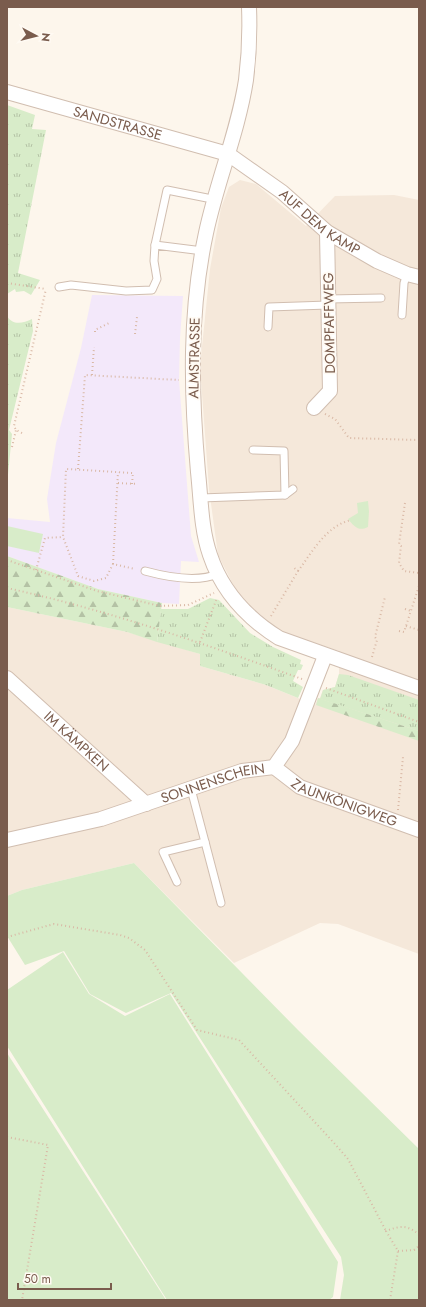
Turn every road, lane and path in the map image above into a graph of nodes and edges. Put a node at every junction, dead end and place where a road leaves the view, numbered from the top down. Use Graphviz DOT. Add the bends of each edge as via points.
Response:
graph roads {
  1 [pos="250,7"];
  2 [pos="7,92"];
  3 [pos="228,154"];
  4 [pos="207,198"];
  5 [pos="327,232"];
  6 [pos="155,245"];
  7 [pos="203,251"];
  8 [pos="413,276"];
  9 [pos="7,284"];
  10 [pos="59,287"];
  11 [pos="46,289"];
  12 [pos="381,298"];
  13 [pos="328,302"];
  14 [pos="402,315"];
  15 [pos="137,317"];
  16 [pos="109,323"];
  17 [pos="268,327"];
  18 [pos="96,332"];
  19 [pos="136,334"];
  20 [pos="94,347"];
  21 [pos="92,375"];
  22 [pos="179,380"];
  23 [pos="314,408"];
  24 [pos="16,430"];
  25 [pos="22,433"];
  26 [pos="419,440"];
  27 [pos="12,447"];
  28 [pos="253,450"];
  29 [pos="78,469"];
  30 [pos="118,472"];
  31 [pos="118,483"];
  32 [pos="132,484"];
  33 [pos="138,484"];
  34 [pos="293,488"];
  35 [pos="285,495"];
  36 [pos="200,498"];
  37 [pos="405,503"];
  38 [pos="351,520"];
  39 [pos="64,537"];
  40 [pos="7,560"];
  41 [pos="113,564"];
  42 [pos="294,567"];
  43 [pos="36,570"];
  44 [pos="144,570"];
  45 [pos="298,571"];
  46 [pos="419,573"];
  47 [pos="218,574"];
  48 [pos="419,586"];
  49 [pos="225,587"];
  50 [pos="282,587"];
  51 [pos="7,588"];
  52 [pos="286,590"];
  53 [pos="385,597"];
  54 [pos="405,609"];
  55 [pos="411,611"];
  56 [pos="406,626"];
  57 [pos="263,628"];
  58 [pos="419,630"];
  59 [pos="399,631"];
  60 [pos="200,643"];
  61 [pos="325,656"];
  62 [pos="369,671"];
  63 [pos="7,678"];
  64 [pos="315,684"];
  65 [pos="419,688"];
  66 [pos="419,722"];
  67 [pos="403,757"];
  68 [pos="274,767"];
  69 [pos="191,789"];
  70 [pos="146,804"];
  71 [pos="397,822"];
  72 [pos="419,830"];
  73 [pos="7,840"];
  74 [pos="205,842"];
  75 [pos="176,882"];
  76 [pos="221,903"];
  77 [pos="7,937"];
  78 [pos="7,1137"];
  79 [pos="386,1232"];
  80 [pos="419,1235"];
  81 [pos="419,1246"];
  82 [pos="398,1251"];
  83 [pos="22,1300"];
  84 [pos="390,1300"];
  1 -- 3 [label="street, ALMSTRASSE" via="246,82"];
  2 -- 3 [label="street, SANDSTRASSE"];
  3 -- 5 [label="street, AUF DEM KAMP" via="282,192"];
  3 -- 7 [label="street, ALMSTRASSE" via="218,183"];
  4 -- 6 [label="lane" via="167,190"];
  5 -- 8 [label="street, AUF DEM KAMP" via="377,261"];
  5 -- 13 [label="street, DOMPFAFFWEG"];
  6 -- 7 [label="lane"];
  6 -- 10 [label="lane" via="154,261 158,278 152,290"];
  7 -- 36 [label="street, ALMSTRASSE" via="195,310 192,368"];
  8 -- 14 [label="lane" via="404,283"];
  9 -- 11 [label="path"];
  10 -- 11 [label="path"];
  11 -- 24 [label="path" via="14,426"];
  12 -- 13 [label="lane"];
  13 -- 17 [label="lane" via="269,307"];
  13 -- 23 [label="street, DOMPFAFFWEG" via="330,391"];
  15 -- 19 [label="path"];
  16 -- 18 [label="path"];
  20 -- 21 [label="path"];
  21 -- 22 [label="path"];
  21 -- 29 [label="path" via="85,375"];
  23 -- 26 [label="path" via="334,419 349,438"];
  24 -- 25 [label="path"];
  24 -- 27 [label="path"];
  28 -- 35 [label="lane" via="284,451"];
  29 -- 30 [label="path"];
  29 -- 39 [label="path" via="66,469"];
  30 -- 32 [label="path" via="132,474"];
  30 -- 41 [label="path"];
  31 -- 32 [label="path"];
  32 -- 33 [label="path"];
  34 -- 35 [label="lane"];
  35 -- 36 [label="lane"];
  36 -- 47 [label="street, ALMSTRASSE" via="204,532"];
  37 -- 46 [label="path" via="399,564 404,571"];
  38 -- 45 [label="path" via="330,530"];
  39 -- 41 [label="path" via="78,576 94,581 106,578"];
  39 -- 43 [label="path" via="45,538"];
  40 -- 43 [label="path"];
  41 -- 44 [label="path"];
  42 -- 45 [label="path"];
  43 -- 49 [label="path" via="97,591 160,606 188,605"];
  44 -- 47 [label="lane" via="161,576 207,578"];
  45 -- 52 [label="path"];
  47 -- 49 [label="street, ALMSTRASSE"];
  48 -- 55 [label="path"];
  49 -- 57 [label="street, ALMSTRASSE" via="243,611"];
  49 -- 60 [label="path" via="216,600"];
  50 -- 52 [label="path"];
  51 -- 60 [label="path" via="68,603"];
  52 -- 57 [label="path"];
  53 -- 62 [label="path"];
  54 -- 55 [label="path"];
  55 -- 56 [label="path"];
  56 -- 58 [label="path"];
  56 -- 59 [label="path" via="404,632"];
  57 -- 61 [label="street, ALMSTRASSE" via="278,638"];
  60 -- 64 [label="path"];
  61 -- 62 [label="street"];
  61 -- 64 [label="street, SONNENSCHEIN"];
  62 -- 65 [label="street"];
  63 -- 70 [label="street, IM KÄMPKEN"];
  64 -- 66 [label="path"];
  64 -- 68 [label="street, SONNENSCHEIN" via="292,741"];
  67 -- 71 [label="path"];
  68 -- 69 [label="street, SONNENSCHEIN" via="242,771"];
  68 -- 71 [label="street, ZAUNKÖNIGWEG" via="300,786"];
  69 -- 70 [label="street, SONNENSCHEIN"];
  69 -- 74 [label="lane"];
  70 -- 73 [label="street, SONNENSCHEIN" via="101,819"];
  71 -- 72 [label="street, ZAUNKÖNIGWEG"];
  74 -- 75 [label="lane" via="163,852"];
  74 -- 76 [label="lane"];
  77 -- 79 [label="path" via="54,924 120,935 138,944 150,957 197,1030 239,1040 348,1159"];
  78 -- 83 [label="path" via="48,1145"];
  79 -- 80 [label="path" via="396,1227 408,1227"];
  79 -- 82 [label="path"];
  81 -- 82 [label="path" via="414,1250"];
  82 -- 84 [label="path"];
}
